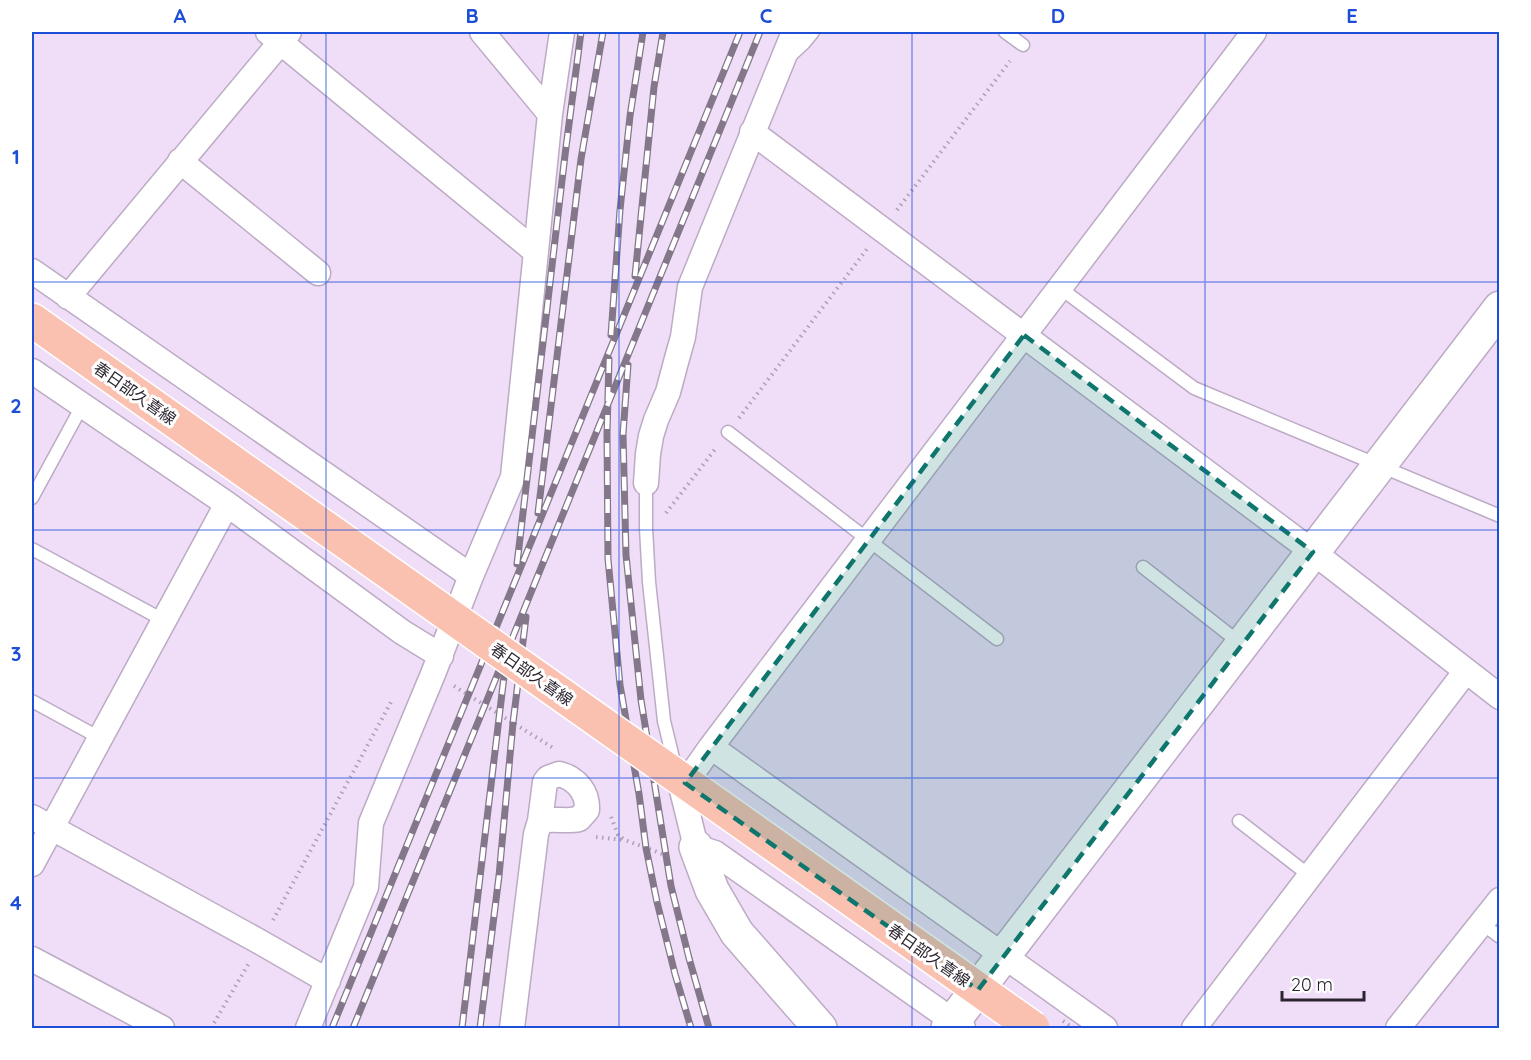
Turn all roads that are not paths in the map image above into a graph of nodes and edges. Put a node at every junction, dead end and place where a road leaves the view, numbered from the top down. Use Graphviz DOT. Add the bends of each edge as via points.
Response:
graph roads {
  1 [pos="482,32"];
  2 [pos="562,32"];
  3 [pos="794,32"];
  4 [pos="813,32"];
  5 [pos="1005,32"];
  6 [pos="1254,32"];
  7 [pos="279,35"];
  8 [pos="1023,45"];
  9 [pos="779,66"];
  10 [pos="550,114"];
  11 [pos="752,132"];
  12 [pos="180,162"];
  13 [pos="535,251"];
  14 [pos="32,271"];
  15 [pos="318,273"];
  16 [pos="1060,288"];
  17 [pos="68,297"];
  18 [pos="1500,308"];
  19 [pos="32,320"];
  20 [pos="1024,335"];
  21 [pos="32,371"];
  22 [pos="82,406"];
  23 [pos="728,432"];
  24 [pos="1379,465"];
  25 [pos="645,483"];
  26 [pos="32,498"];
  27 [pos="227,504"];
  28 [pos="1500,516"];
  29 [pos="868,540"];
  30 [pos="32,549"];
  31 [pos="1313,552"];
  32 [pos="1143,567"];
  33 [pos="471,576"];
  34 [pos="165,621"];
  35 [pos="997,639"];
  36 [pos="1241,644"];
  37 [pos="441,656"];
  38 [pos="1466,671"];
  39 [pos="1500,697"];
  40 [pos="32,701"];
  41 [pos="100,738"];
  42 [pos="711,747"];
  43 [pos="673,758"];
  44 [pos="682,788"];
  45 [pos="540,821"];
  46 [pos="1239,821"];
  47 [pos="41,822"];
  48 [pos="696,847"];
  49 [pos="32,864"];
  50 [pos="1310,876"];
  51 [pos="1500,900"];
  52 [pos="1490,930"];
  53 [pos="1004,957"];
  54 [pos="32,959"];
  55 [pos="328,981"];
  56 [pos="955,1026"];
  57 [pos="1198,1027"];
  58 [pos="162,1029"];
  59 [pos="308,1029"];
  60 [pos="512,1029"];
  61 [pos="820,1029"];
  62 [pos="1033,1029"];
  63 [pos="1105,1029"];
  64 [pos="1398,1029"];
  1 -- 10 [label="street"];
  2 -- 10 [label="street"];
  3 -- 9 [label="street"];
  4 -- 9 [label="lane"];
  5 -- 8 [label="lane"];
  6 -- 16 [label="street"];
  7 -- 12 [label="street"];
  7 -- 13 [label="street"];
  9 -- 11 [label="street"];
  10 -- 13 [label="street"];
  11 -- 20 [label="street"];
  11 -- 25 [label="street" via="690,287 683,337 651,436"];
  12 -- 15 [label="street"];
  12 -- 17 [label="street"];
  13 -- 33 [label="street" via="513,477"];
  14 -- 17 [label="street"];
  16 -- 20 [label="street"];
  16 -- 24 [label="lane" via="1194,388"];
  17 -- 33 [label="street"];
  18 -- 24 [label="street"];
  19 -- 62 [label="main road, 春日部久喜線, bridge"];
  20 -- 29 [label="street"];
  20 -- 31 [label="street"];
  21 -- 22 [label="street"];
  22 -- 26 [label="lane"];
  22 -- 27 [label="street"];
  23 -- 29 [label="lane"];
  24 -- 28 [label="lane"];
  24 -- 31 [label="street"];
  25 -- 43 [label="lane" via="648,582 664,721"];
  27 -- 34 [label="street"];
  27 -- 37 [label="street" via="402,632"];
  29 -- 35 [label="lane"];
  29 -- 42 [label="street"];
  30 -- 34 [label="lane"];
  31 -- 36 [label="street"];
  31 -- 38 [label="street"];
  32 -- 36 [label="lane"];
  33 -- 37 [label="street"];
  34 -- 41 [label="street"];
  36 -- 53 [label="street"];
  37 -- 55 [label="street" via="371,823 366,887"];
  38 -- 39 [label="street"];
  38 -- 50 [label="street"];
  40 -- 41 [label="lane"];
  41 -- 47 [label="street"];
  42 -- 44 [label="street"];
  42 -- 53 [label="street"];
  43 -- 44 [label="street"];
  44 -- 48 [label="street"];
  45 -- 60 [label="street"];
  46 -- 50 [label="lane"];
  47 -- 49 [label="street"];
  47 -- 55 [label="street"];
  48 -- 56 [label="street" via="715,853"];
  48 -- 61 [label="street" via="712,890 737,933"];
  50 -- 57 [label="street"];
  51 -- 52 [label="street"];
  52 -- 64 [label="street"];
  53 -- 56 [label="street"];
  53 -- 63 [label="street"];
  54 -- 58 [label="street"];
  55 -- 59 [label="street"];
}
